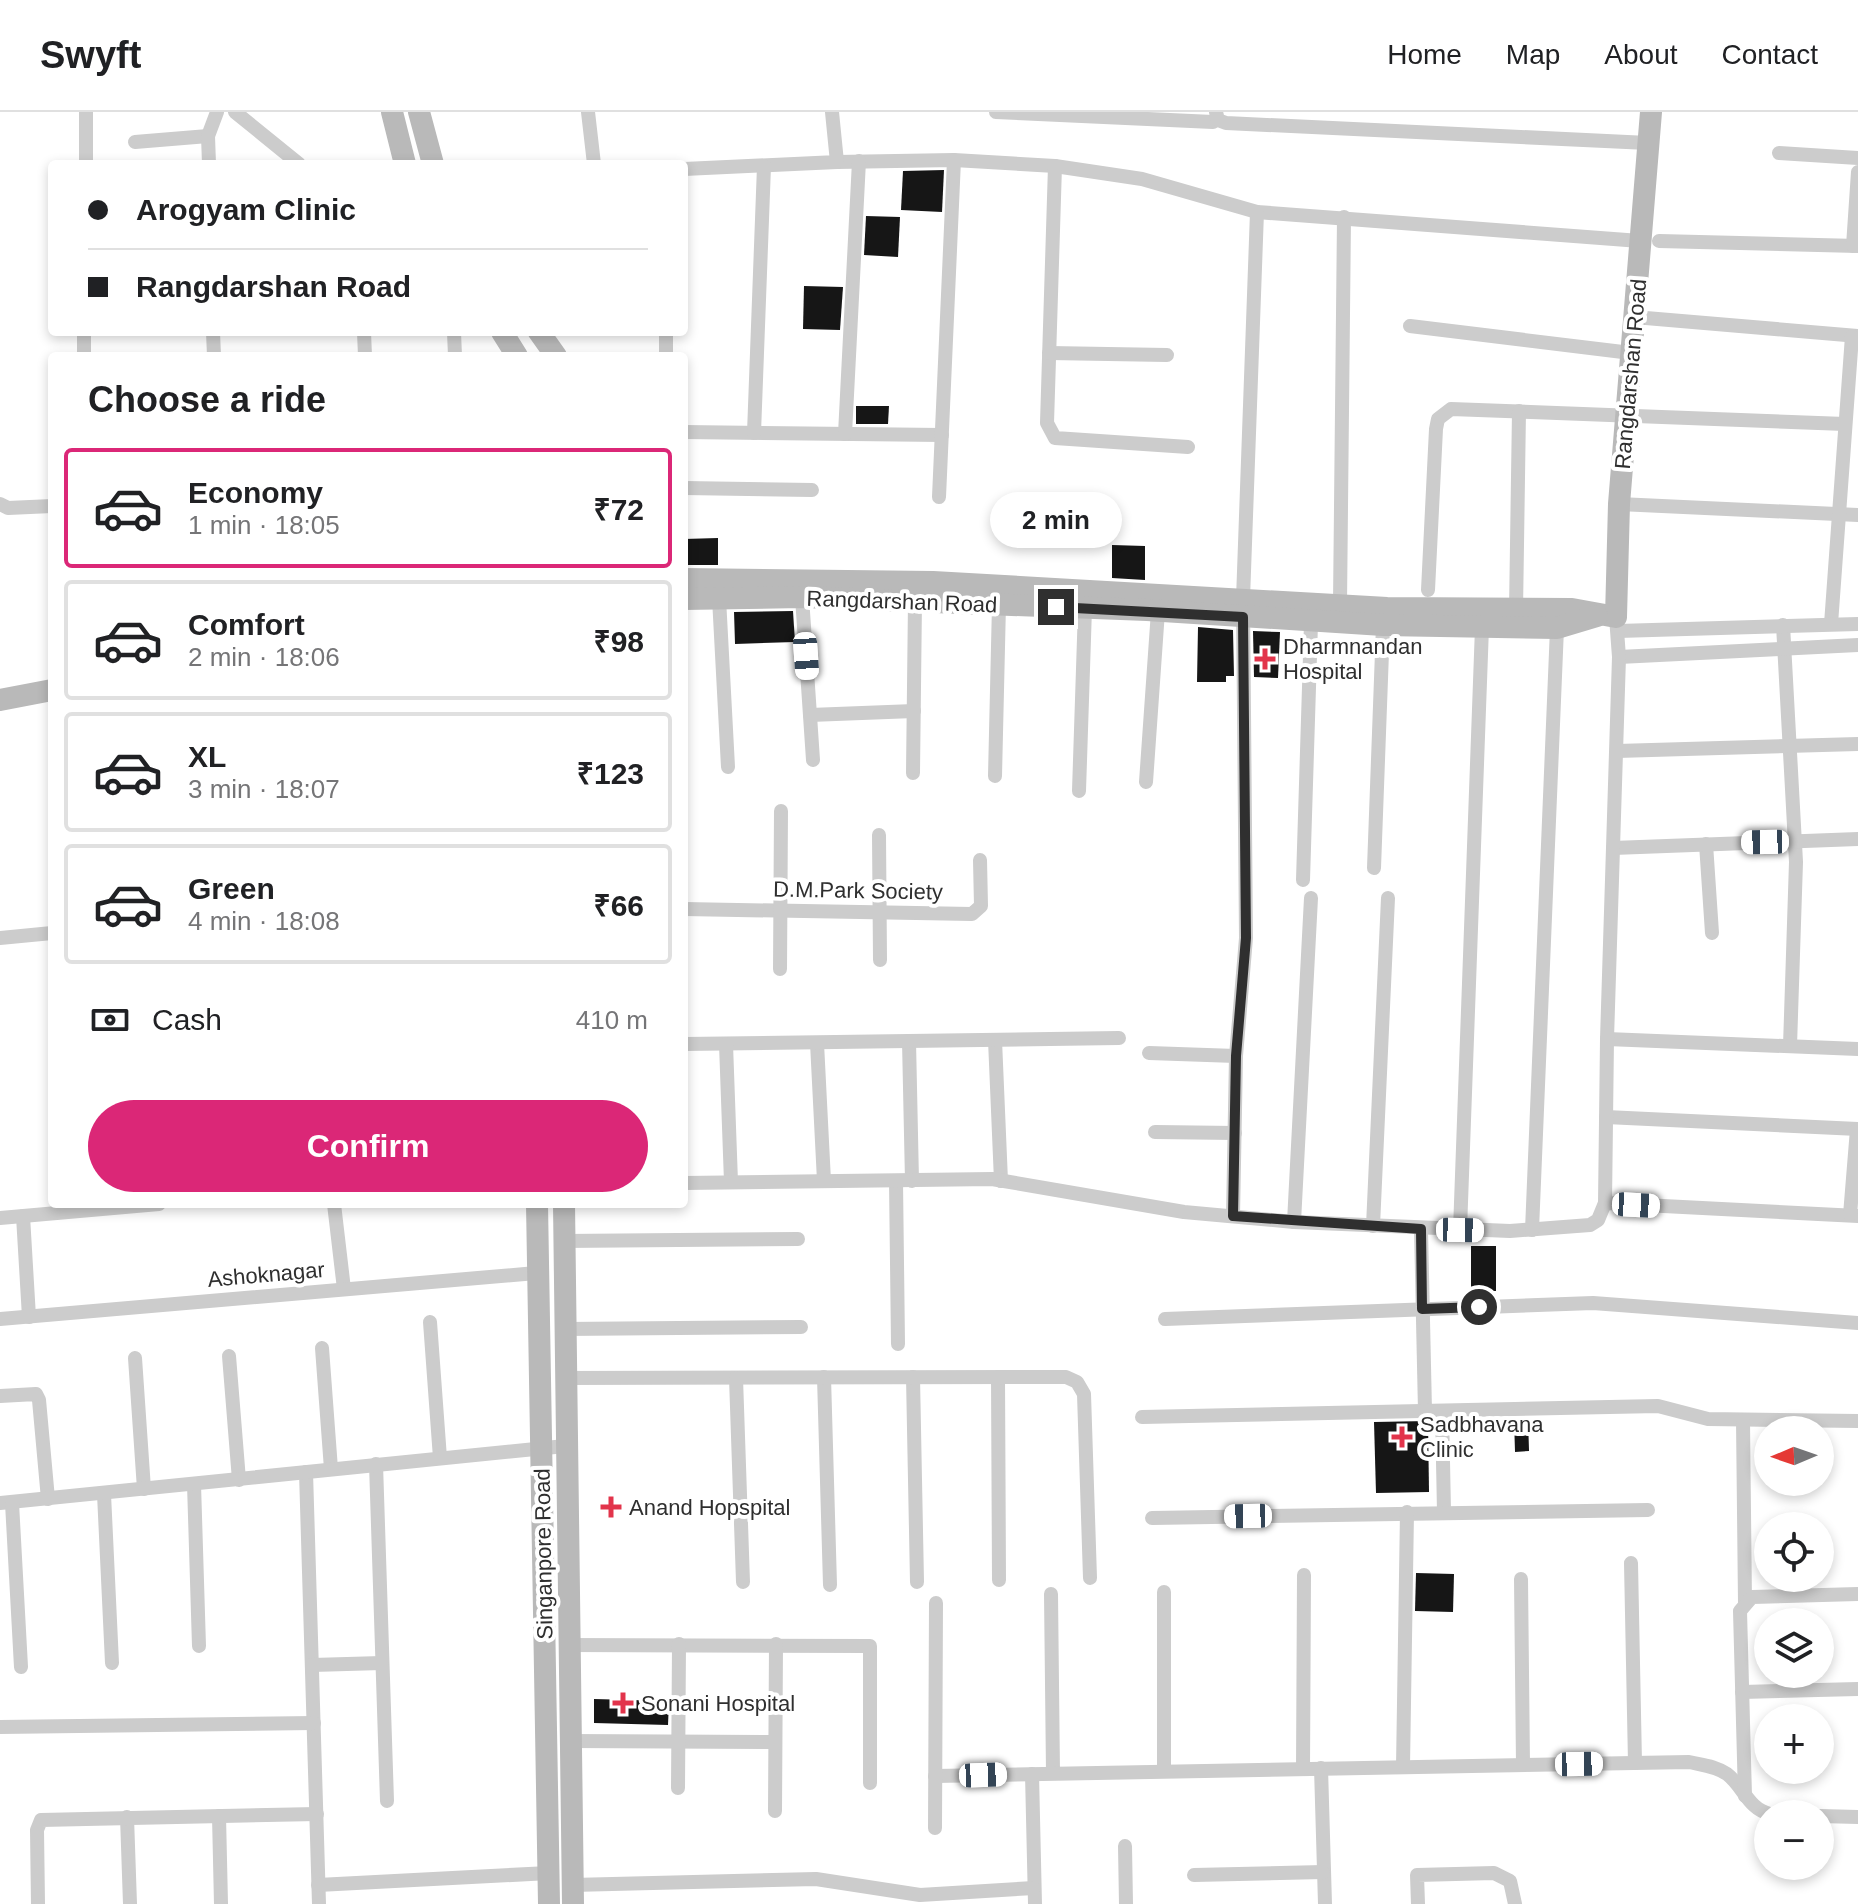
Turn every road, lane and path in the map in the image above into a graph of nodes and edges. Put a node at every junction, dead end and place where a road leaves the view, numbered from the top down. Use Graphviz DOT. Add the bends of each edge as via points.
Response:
graph roads {
  1 [pos="86,112"];
  2 [pos="217,112"];
  3 [pos="235,112"];
  4 [pos="392,112"];
  5 [pos="419,112"];
  6 [pos="588,112"];
  7 [pos="832,112"];
  8 [pos="996,112"];
  9 [pos="1651,112"];
  10 [pos="1176,116"];
  11 [pos="1214,117"];
  12 [pos="208,136"];
  13 [pos="135,142"];
  14 [pos="1648,143"];
  15 [pos="1779,153"];
  16 [pos="1858,158"];
  17 [pos="86,160"];
  18 [pos="209,160"];
  19 [pos="294,160"];
  20 [pos="404,160"];
  21 [pos="432,160"];
  22 [pos="594,160"];
  23 [pos="954,160"];
  24 [pos="859,161"];
  25 [pos="837,162"];
  26 [pos="764,166"];
  27 [pos="1055,166"];
  28 [pos="688,169"];
  29 [pos="1858,172"];
  30 [pos="1257,212"];
  31 [pos="1344,217"];
  32 [pos="1650,241"];
  33 [pos="1855,246"];
  34 [pos="1634,317"];
  35 [pos="1410,326"];
  36 [pos="1855,336"];
  37 [pos="1049,353"];
  38 [pos="1631,353"];
  39 [pos="1167,355"];
  40 [pos="1519,411"];
  41 [pos="1626,413"];
  42 [pos="1845,424"];
  43 [pos="688,432"];
  44 [pos="754,433"];
  45 [pos="845,434"];
  46 [pos="942,435"];
  47 [pos="1188,447"];
  48 [pos="1850,449"];
  49 [pos="688,488"];
  50 [pos="812,490"];
  51 [pos="939,497"];
  52 [pos="0,504"];
  53 [pos="1619,504"];
  54 [pos="48,506"];
  55 [pos="1838,514"];
  56 [pos="1858,515"];
  57 [pos="688,579"];
  58 [pos="1428,590"];
  59 [pos="802,597"];
  60 [pos="719,598"];
  61 [pos="688,599"];
  62 [pos="915,601"];
  63 [pos="999,604"];
  64 [pos="1340,604"];
  65 [pos="1085,608"];
  66 [pos="1243,608"];
  67 [pos="1158,611"];
  68 [pos="1516,611"];
  69 [pos="1610,621"];
  70 [pos="1311,623"];
  71 [pos="1831,624"];
  72 [pos="1858,624"];
  73 [pos="1383,625"];
  74 [pos="1783,625"];
  75 [pos="1482,627"];
  76 [pos="1557,628"];
  77 [pos="1858,645"];
  78 [pos="1784,650"];
  79 [pos="1619,657"];
  80 [pos="48,691"];
  81 [pos="0,700"];
  82 [pos="914,711"];
  83 [pos="810,715"];
  84 [pos="1858,744"];
  85 [pos="1789,747"];
  86 [pos="1617,751"];
  87 [pos="813,760"];
  88 [pos="728,767"];
  89 [pos="913,773"];
  90 [pos="995,776"];
  91 [pos="1146,782"];
  92 [pos="1079,791"];
  93 [pos="781,811"];
  94 [pos="879,835"];
  95 [pos="1858,839"];
  96 [pos="1795,841"];
  97 [pos="1706,844"];
  98 [pos="1613,848"];
  99 [pos="980,860"];
  100 [pos="1374,868"];
  101 [pos="1303,880"];
  102 [pos="1311,898"];
  103 [pos="1388,898"];
  104 [pos="688,909"];
  105 [pos="780,911"];
  106 [pos="880,913"];
  107 [pos="48,933"];
  108 [pos="1712,933"];
  109 [pos="0,938"];
  110 [pos="880,960"];
  111 [pos="780,969"];
  112 [pos="1119,1038"];
  113 [pos="1607,1039"];
  114 [pos="995,1040"];
  115 [pos="909,1041"];
  116 [pos="817,1043"];
  117 [pos="688,1044"];
  118 [pos="726,1044"];
  119 [pos="1790,1046"];
  120 [pos="1858,1049"];
  121 [pos="1149,1053"];
  122 [pos="1236,1056"];
  123 [pos="1606,1117"];
  124 [pos="1858,1129"];
  125 [pos="1155,1132"];
  126 [pos="1235,1133"];
  127 [pos="824,1181"];
  128 [pos="896,1181"];
  129 [pos="912,1181"];
  130 [pos="1001,1181"];
  131 [pos="731,1182"];
  132 [pos="688,1183"];
  133 [pos="1605,1203"];
  134 [pos="114,1208"];
  135 [pos="334,1208"];
  136 [pos="537,1208"];
  137 [pos="564,1208"];
  138 [pos="23,1216"];
  139 [pos="1233,1216"];
  140 [pos="1854,1216"];
  141 [pos="0,1218"];
  142 [pos="1294,1222"];
  143 [pos="1373,1226"];
  144 [pos="1421,1229"];
  145 [pos="1460,1230"];
  146 [pos="1532,1230"];
  147 [pos="798,1239"];
  148 [pos="563,1241"];
  149 [pos="536,1273"];
  150 [pos="344,1289"];
  151 [pos="1422,1309"];
  152 [pos="29,1317"];
  153 [pos="0,1319"];
  154 [pos="1165,1319"];
  155 [pos="430,1322"];
  156 [pos="1858,1323"];
  157 [pos="801,1327"];
  158 [pos="564,1329"];
  159 [pos="898,1344"];
  160 [pos="322,1348"];
  161 [pos="229,1356"];
  162 [pos="135,1358"];
  163 [pos="824,1377"];
  164 [pos="913,1377"];
  165 [pos="998,1377"];
  166 [pos="564,1378"];
  167 [pos="736,1378"];
  168 [pos="0,1396"];
  169 [pos="1425,1411"];
  170 [pos="1442,1411"];
  171 [pos="1142,1417"];
  172 [pos="1743,1420"];
  173 [pos="1858,1421"];
  174 [pos="565,1446"];
  175 [pos="541,1448"];
  176 [pos="440,1458"];
  177 [pos="376,1464"];
  178 [pos="331,1469"];
  179 [pos="306,1472"];
  180 [pos="239,1480"];
  181 [pos="194,1484"];
  182 [pos="144,1489"];
  183 [pos="104,1494"];
  184 [pos="48,1499"];
  185 [pos="6,1503"];
  186 [pos="1648,1510"];
  187 [pos="1407,1512"];
  188 [pos="1444,1512"];
  189 [pos="1152,1518"];
  190 [pos="1631,1563"];
  191 [pos="1304,1575"];
  192 [pos="1090,1578"];
  193 [pos="1521,1579"];
  194 [pos="999,1580"];
  195 [pos="743,1582"];
  196 [pos="917,1582"];
  197 [pos="830,1585"];
  198 [pos="1164,1592"];
  199 [pos="1051,1594"];
  200 [pos="1858,1594"];
  201 [pos="936,1603"];
  202 [pos="1745,1603"];
  203 [pos="679,1644"];
  204 [pos="776,1644"];
  205 [pos="568,1645"];
  206 [pos="199,1646"];
  207 [pos="112,1663"];
  208 [pos="382,1663"];
  209 [pos="312,1665"];
  210 [pos="21,1667"];
  211 [pos="1858,1689"];
  212 [pos="1742,1692"];
  213 [pos="314,1723"];
  214 [pos="0,1727"];
  215 [pos="569,1741"];
  216 [pos="678,1741"];
  217 [pos="775,1742"];
  218 [pos="1635,1763"];
  219 [pos="1523,1765"];
  220 [pos="1403,1767"];
  221 [pos="1321,1768"];
  222 [pos="1303,1769"];
  223 [pos="1164,1771"];
  224 [pos="1053,1773"];
  225 [pos="1032,1774"];
  226 [pos="935,1776"];
  227 [pos="870,1783"];
  228 [pos="678,1788"];
  229 [pos="1745,1796"];
  230 [pos="387,1801"];
  231 [pos="1754,1807"];
  232 [pos="775,1811"];
  233 [pos="317,1814"];
  234 [pos="219,1816"];
  235 [pos="1834,1816"];
  236 [pos="127,1817"];
  237 [pos="1858,1817"];
  238 [pos="935,1828"];
  239 [pos="1125,1846"];
  240 [pos="1323,1872"];
  241 [pos="549,1873"];
  242 [pos="1194,1875"];
  243 [pos="318,1885"];
  244 [pos="1034,1888"];
  245 [pos="572,1894"];
  246 [pos="38,1904"];
  247 [pos="130,1904"];
  248 [pos="221,1904"];
  249 [pos="319,1904"];
  250 [pos="549,1904"];
  251 [pos="1035,1904"];
  252 [pos="1126,1904"];
  253 [pos="1325,1904"];
  254 [pos="1418,1904"];
  255 [pos="1515,1904"];
  1 -- 17 [label="street"];
  2 -- 12 [label="street"];
  3 -- 19 [label="street"];
  4 -- 20 [label="street"];
  5 -- 21 [label="street"];
  6 -- 22 [label="street"];
  7 -- 25 [label="street"];
  8 -- 10 [label="street"];
  9 -- 14 [label="street, Rangdarshan Road"];
  10 -- 11 [label="street"];
  11 -- 14 [label="street" via="1226,123"];
  12 -- 13 [label="street"];
  12 -- 18 [label="street"];
  14 -- 32 [label="street, Rangdarshan Road"];
  15 -- 16 [label="street"];
  23 -- 24 [label="street"];
  23 -- 27 [label="street"];
  23 -- 46 [label="street"];
  24 -- 25 [label="street"];
  24 -- 45 [label="street"];
  25 -- 26 [label="street"];
  26 -- 28 [label="street"];
  26 -- 44 [label="street"];
  27 -- 30 [label="street" via="1142,179"];
  27 -- 37 [label="street"];
  29 -- 33 [label="street"];
  30 -- 31 [label="street"];
  30 -- 66 [label="street"];
  31 -- 32 [label="street"];
  31 -- 64 [label="street"];
  32 -- 33 [label="street"];
  32 -- 34 [label="street, Rangdarshan Road"];
  34 -- 36 [label="street"];
  34 -- 38 [label="street, Rangdarshan Road"];
  35 -- 38 [label="street"];
  36 -- 42 [label="street"];
  37 -- 39 [label="street"];
  37 -- 47 [label="street" via="1047,423 1055,438"];
  38 -- 41 [label="street, Rangdarshan Road"];
  40 -- 41 [label="street"];
  40 -- 58 [label="street" via="1451,409 1438,419"];
  40 -- 68 [label="street"];
  41 -- 42 [label="street"];
  41 -- 53 [label="street, Rangdarshan Road"];
  42 -- 48 [label="street"];
  43 -- 44 [label="street"];
  44 -- 45 [label="street"];
  45 -- 46 [label="street"];
  46 -- 51 [label="street"];
  48 -- 55 [label="street"];
  49 -- 50 [label="street"];
  52 -- 54 [label="street"];
  53 -- 55 [label="street"];
  53 -- 69 [label="street, Rangdarshan Road"];
  55 -- 56 [label="street"];
  55 -- 71 [label="street"];
  57 -- 66 [label="street, Rangdarshan Road" via="933,582"];
  59 -- 60 [label="street, Rangdarshan Road"];
  59 -- 62 [label="street, Rangdarshan Road"];
  59 -- 83 [label="street"];
  60 -- 61 [label="street, Rangdarshan Road"];
  60 -- 88 [label="street"];
  62 -- 63 [label="street, Rangdarshan Road"];
  62 -- 82 [label="street"];
  63 -- 65 [label="street, Rangdarshan Road"];
  63 -- 90 [label="street"];
  64 -- 66 [label="street, Rangdarshan Road"];
  64 -- 68 [label="street, Rangdarshan Road"];
  65 -- 67 [label="street, Rangdarshan Road"];
  65 -- 92 [label="street"];
  66 -- 67 [label="street, Rangdarshan Road"];
  66 -- 70 [label="street, Rangdarshan Road"];
  66 -- 122 [label="street" via="1246,938"];
  67 -- 91 [label="street"];
  68 -- 69 [label="street, Rangdarshan Road" via="1572,609"];
  69 -- 74 [label="street"];
  69 -- 76 [label="street, Rangdarshan Road"];
  69 -- 79 [label="street"];
  70 -- 73 [label="street, Rangdarshan Road"];
  70 -- 101 [label="street"];
  71 -- 72 [label="street"];
  71 -- 74 [label="street"];
  73 -- 75 [label="street, Rangdarshan Road"];
  73 -- 100 [label="street"];
  74 -- 78 [label="street"];
  75 -- 76 [label="street, Rangdarshan Road"];
  75 -- 145 [label="street"];
  76 -- 146 [label="street"];
  77 -- 78 [label="street"];
  78 -- 79 [label="street"];
  78 -- 85 [label="street"];
  79 -- 86 [label="street"];
  80 -- 81 [label="street"];
  82 -- 83 [label="street"];
  82 -- 89 [label="street"];
  83 -- 87 [label="street"];
  84 -- 85 [label="street"];
  85 -- 86 [label="street"];
  85 -- 96 [label="street"];
  86 -- 98 [label="street"];
  93 -- 105 [label="street"];
  94 -- 106 [label="street"];
  95 -- 96 [label="street"];
  96 -- 97 [label="street"];
  96 -- 119 [label="street"];
  97 -- 98 [label="street"];
  97 -- 108 [label="street"];
  98 -- 113 [label="street"];
  99 -- 106 [label="street, D.M.Park Society" via="977,912"];
  102 -- 142 [label="street"];
  103 -- 143 [label="street"];
  104 -- 105 [label="street, D.M.Park Society"];
  105 -- 106 [label="street, D.M.Park Society"];
  105 -- 111 [label="street"];
  106 -- 110 [label="street"];
  107 -- 109 [label="street"];
  112 -- 114 [label="street"];
  113 -- 119 [label="street"];
  113 -- 123 [label="street"];
  114 -- 115 [label="street"];
  114 -- 130 [label="street"];
  115 -- 116 [label="street"];
  115 -- 129 [label="street"];
  116 -- 118 [label="street"];
  116 -- 127 [label="street"];
  117 -- 118 [label="street"];
  118 -- 131 [label="street"];
  119 -- 120 [label="street"];
  121 -- 122 [label="street"];
  122 -- 126 [label="street"];
  123 -- 124 [label="street"];
  123 -- 133 [label="street"];
  124 -- 140 [label="street"];
  125 -- 126 [label="street"];
  126 -- 139 [label="street"];
  127 -- 128 [label="street"];
  127 -- 131 [label="street"];
  128 -- 129 [label="street"];
  128 -- 159 [label="street"];
  129 -- 130 [label="street"];
  130 -- 139 [label="street"];
  131 -- 132 [label="street"];
  133 -- 140 [label="street"];
  133 -- 146 [label="street" via="1590,1225"];
  134 -- 138 [label="street"];
  135 -- 150 [label="street"];
  136 -- 149 [label="street, Singanpore Road"];
  137 -- 148 [label="street, Singanpore Road"];
  138 -- 141 [label="street"];
  138 -- 152 [label="street"];
  139 -- 142 [label="street"];
  142 -- 143 [label="street"];
  143 -- 144 [label="street"];
  144 -- 145 [label="street"];
  144 -- 151 [label="street"];
  145 -- 146 [label="street"];
  147 -- 148 [label="street"];
  148 -- 158 [label="street, Singanpore Road"];
  149 -- 150 [label="street, Ashoknagar"];
  149 -- 175 [label="street, Singanpore Road"];
  150 -- 152 [label="street, Ashoknagar"];
  151 -- 154 [label="street"];
  151 -- 156 [label="street" via="1593,1303"];
  151 -- 169 [label="street"];
  152 -- 153 [label="street, Ashoknagar"];
  155 -- 176 [label="street"];
  157 -- 158 [label="street"];
  158 -- 166 [label="street, Singanpore Road"];
  160 -- 178 [label="street"];
  161 -- 180 [label="street"];
  162 -- 182 [label="street"];
  163 -- 164 [label="street"];
  163 -- 167 [label="street"];
  163 -- 197 [label="street"];
  164 -- 165 [label="street"];
  164 -- 196 [label="street"];
  165 -- 192 [label="street" via="1066,1377 1084,1394"];
  165 -- 194 [label="street"];
  166 -- 167 [label="street"];
  166 -- 174 [label="street, Singanpore Road"];
  167 -- 195 [label="street"];
  168 -- 184 [label="street" via="28,1393 39,1400"];
  169 -- 170 [label="street"];
  169 -- 171 [label="street"];
  170 -- 172 [label="street" via="1658,1406 1708,1419"];
  170 -- 188 [label="street"];
  172 -- 173 [label="street"];
  172 -- 202 [label="street"];
  174 -- 175 [label="street"];
  174 -- 205 [label="street, Singanpore Road"];
  175 -- 176 [label="street"];
  175 -- 241 [label="street, Singanpore Road"];
  176 -- 177 [label="street"];
  177 -- 178 [label="street"];
  177 -- 208 [label="street"];
  178 -- 179 [label="street"];
  179 -- 180 [label="street"];
  179 -- 209 [label="street"];
  180 -- 181 [label="street"];
  181 -- 182 [label="street"];
  181 -- 206 [label="street"];
  182 -- 183 [label="street"];
  183 -- 184 [label="street"];
  183 -- 207 [label="street"];
  184 -- 185 [label="street"];
  185 -- 210 [label="street"];
  186 -- 188 [label="street"];
  187 -- 188 [label="street"];
  187 -- 189 [label="street"];
  187 -- 220 [label="street"];
  190 -- 218 [label="street"];
  191 -- 222 [label="street"];
  193 -- 219 [label="street"];
  198 -- 223 [label="street"];
  199 -- 224 [label="street"];
  200 -- 202 [label="street" via="1752,1597"];
  201 -- 226 [label="street"];
  202 -- 212 [label="street" via="1740,1611"];
  203 -- 204 [label="street"];
  203 -- 205 [label="street"];
  203 -- 216 [label="street"];
  204 -- 217 [label="street"];
  204 -- 227 [label="street" via="870,1646"];
  205 -- 215 [label="street, Singanpore Road"];
  208 -- 209 [label="street"];
  208 -- 230 [label="street"];
  209 -- 213 [label="street"];
  211 -- 212 [label="street"];
  212 -- 229 [label="street"];
  213 -- 214 [label="street"];
  213 -- 233 [label="street"];
  215 -- 216 [label="street"];
  215 -- 245 [label="street, Singanpore Road"];
  216 -- 217 [label="street"];
  216 -- 228 [label="street"];
  217 -- 232 [label="street"];
  218 -- 219 [label="street"];
  218 -- 229 [label="street" via="1689,1762 1717,1768"];
  219 -- 220 [label="street"];
  220 -- 221 [label="street"];
  221 -- 222 [label="street"];
  221 -- 240 [label="street"];
  222 -- 223 [label="street"];
  223 -- 224 [label="street"];
  224 -- 225 [label="street"];
  225 -- 226 [label="street"];
  225 -- 244 [label="street"];
  226 -- 238 [label="street"];
  229 -- 231 [label="street"];
  233 -- 234 [label="street"];
  233 -- 243 [label="street"];
  234 -- 236 [label="street"];
  234 -- 248 [label="street"];
  235 -- 237 [label="street"];
  236 -- 246 [label="street" via="41,1820"];
  236 -- 247 [label="street"];
  239 -- 252 [label="street"];
  240 -- 242 [label="street"];
  240 -- 253 [label="street"];
  241 -- 243 [label="street"];
  241 -- 250 [label="street, Singanpore Road"];
  243 -- 249 [label="street"];
  244 -- 245 [label="street" via="920,1895 816,1879"];
  244 -- 251 [label="street"];
  254 -- 255 [label="street" via="1417,1875 1494,1873 1510,1881"];
}
